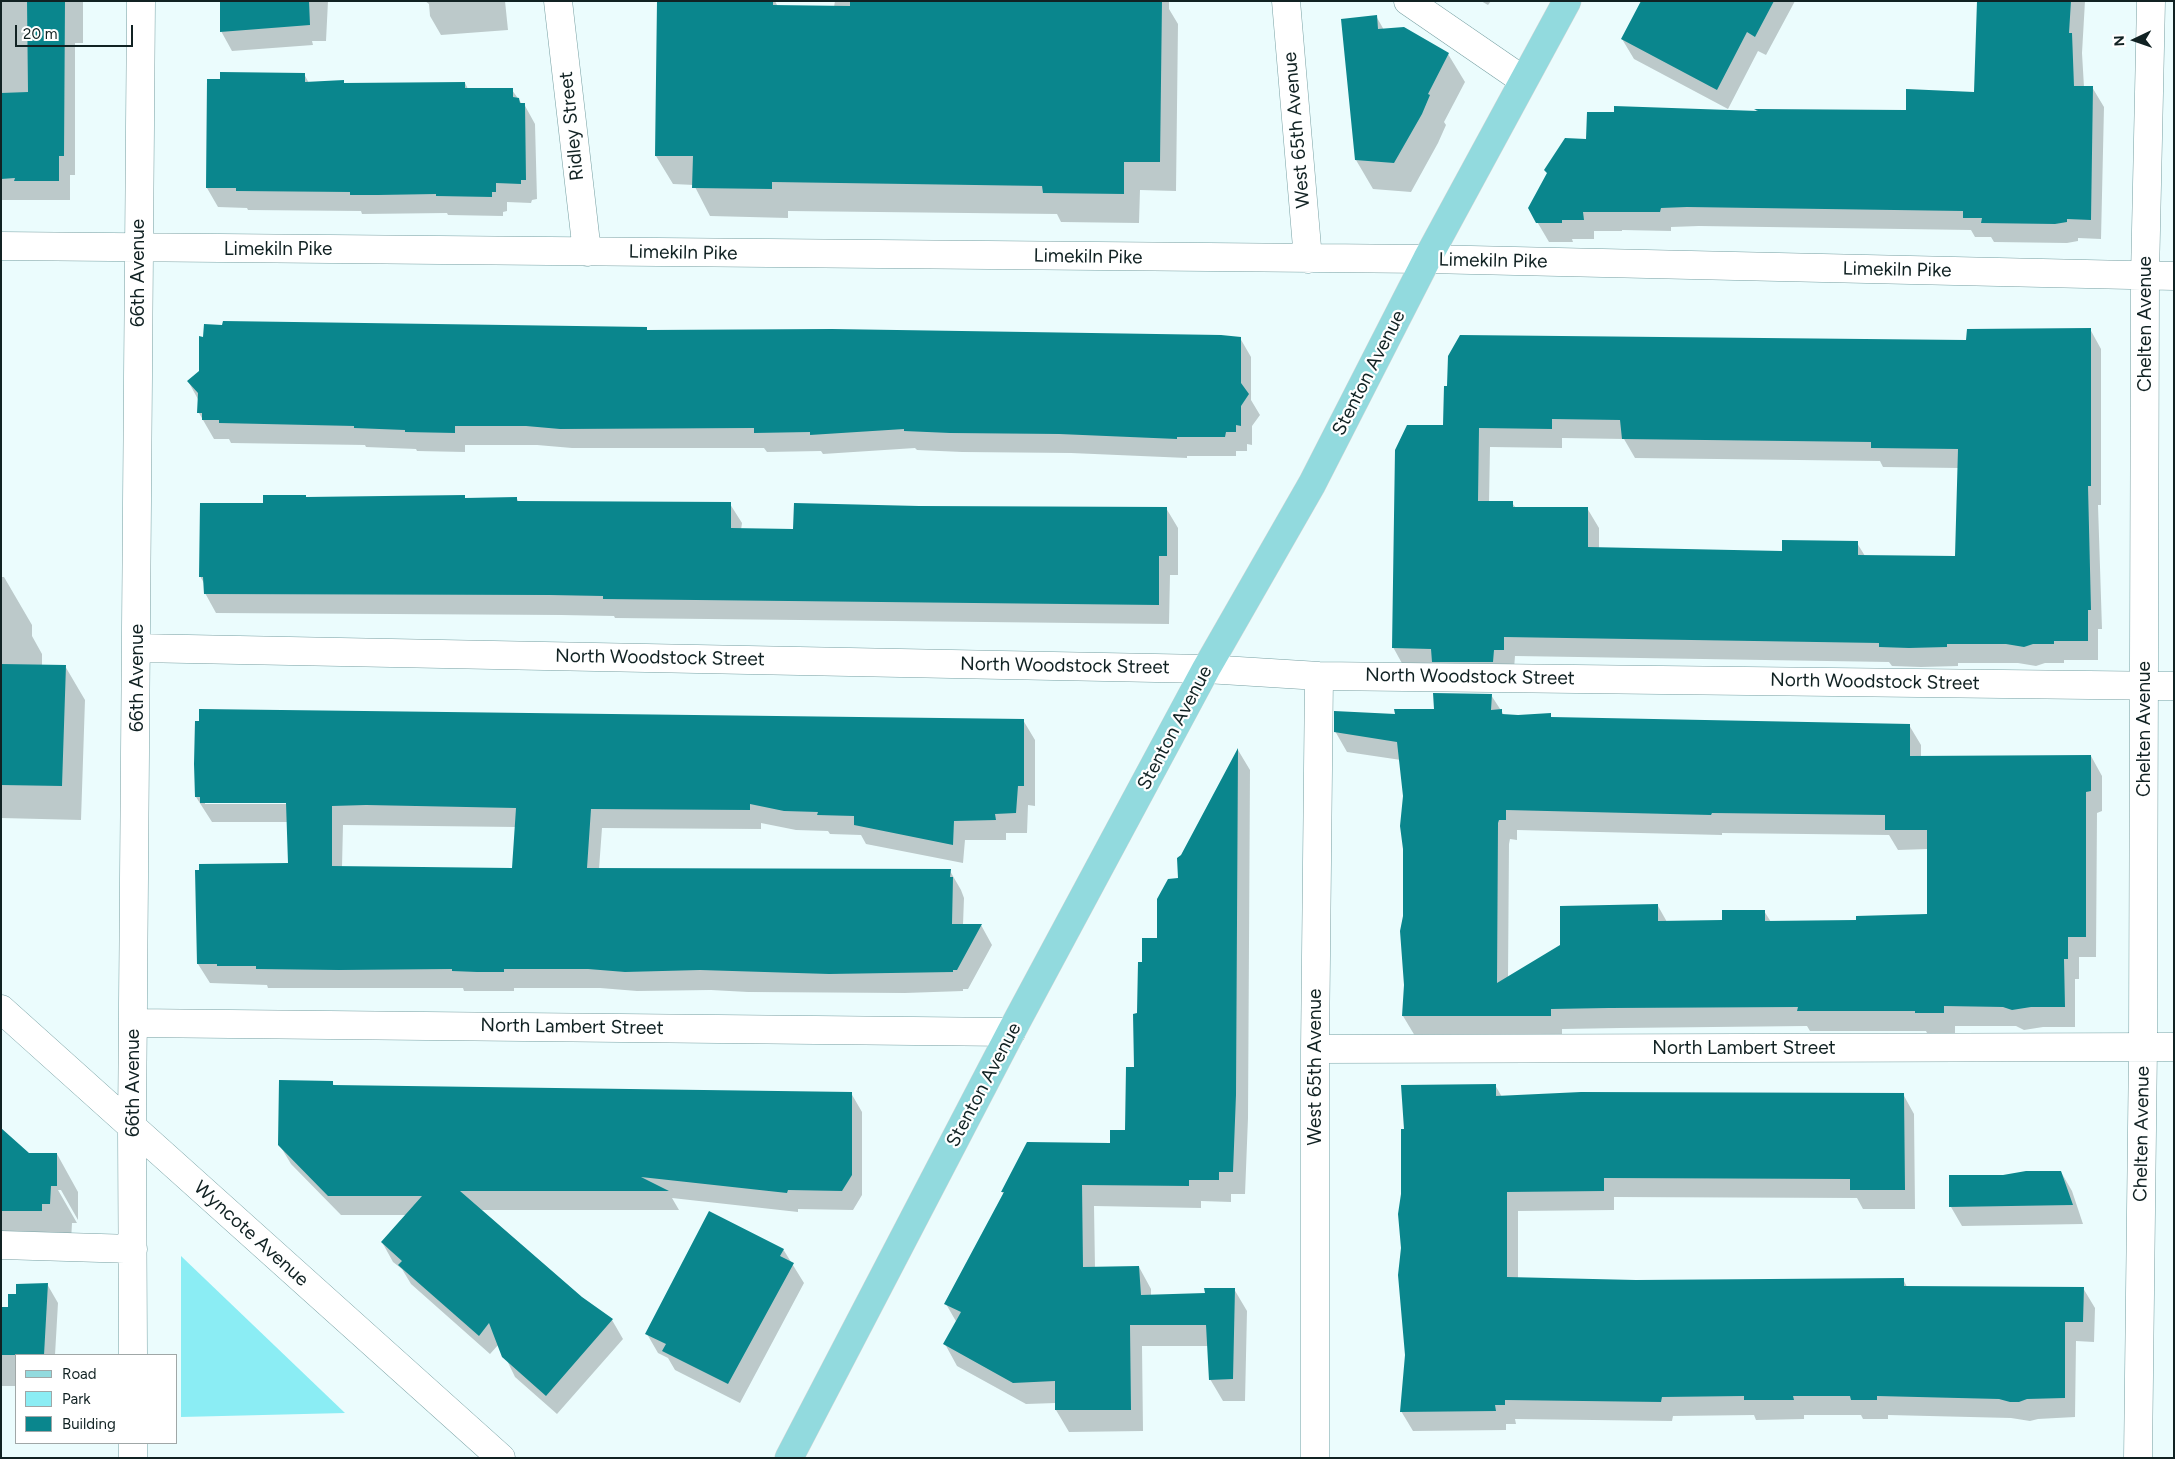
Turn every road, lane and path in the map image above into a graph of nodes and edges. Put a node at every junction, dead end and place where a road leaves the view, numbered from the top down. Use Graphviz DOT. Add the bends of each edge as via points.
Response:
graph roads {
  1 [pos="141,1"];
  2 [pos="558,1"];
  3 [pos="1286,1"];
  4 [pos="1408,1"];
  5 [pos="1567,1"];
  6 [pos="2150,1"];
  7 [pos="1523,80"];
  8 [pos="1,246"];
  9 [pos="138,248"];
  10 [pos="586,252"];
  11 [pos="1308,259"];
  12 [pos="1427,260"];
  13 [pos="2145,276"];
  14 [pos="2174,276"];
  15 [pos="137,648"];
  16 [pos="1206,669"];
  17 [pos="1318,676"];
  18 [pos="2144,686"];
  19 [pos="2174,686"];
  20 [pos="1,1009"];
  21 [pos="133,1023"];
  22 [pos="1011,1032"];
  23 [pos="2143,1047"];
  24 [pos="2174,1047"];
  25 [pos="1315,1049"];
  26 [pos="132,1127"];
  27 [pos="1,1245"];
  28 [pos="133,1249"];
  29 [pos="133,1354"];
  30 [pos="133,1444"];
  31 [pos="133,1458"];
  32 [pos="502,1458"];
  33 [pos="789,1458"];
  34 [pos="1315,1458"];
  35 [pos="2138,1458"];
  1 -- 9 [label="street, 66th Avenue"];
  2 -- 10 [label="street, Ridley Street"];
  3 -- 11 [label="street, West 65th Avenue"];
  4 -- 7 [label="street"];
  5 -- 7 [label="main road, Stenton Avenue"];
  6 -- 13 [label="street, Chelten Avenue"];
  7 -- 12 [label="main road, Stenton Avenue"];
  8 -- 9 [label="street, Limekiln Pike"];
  9 -- 10 [label="street, Limekiln Pike"];
  9 -- 15 [label="street, 66th Avenue"];
  10 -- 11 [label="street, Limekiln Pike"];
  11 -- 12 [label="street, Limekiln Pike"];
  12 -- 13 [label="street, Limekiln Pike"];
  12 -- 16 [label="main road, Stenton Avenue" via="1312,484"];
  13 -- 14 [label="street, Limekiln Pike"];
  13 -- 18 [label="street, Chelten Avenue"];
  15 -- 16 [label="street, North Woodstock Street"];
  15 -- 21 [label="street, 66th Avenue"];
  16 -- 17 [label="street, North Woodstock Street"];
  16 -- 22 [label="main road, Stenton Avenue"];
  17 -- 18 [label="street, North Woodstock Street"];
  17 -- 25 [label="street, West 65th Avenue"];
  18 -- 19 [label="street, North Woodstock Street"];
  18 -- 23 [label="street, Chelten Avenue"];
  20 -- 26 [label="street, Wyncote Avenue"];
  21 -- 22 [label="street, North Lambert Street"];
  21 -- 26 [label="street, 66th Avenue"];
  22 -- 33 [label="main road, Stenton Avenue"];
  23 -- 24 [label="street, North Lambert Street"];
  23 -- 25 [label="street, North Lambert Street"];
  23 -- 35 [label="street, Chelten Avenue"];
  25 -- 34 [label="street, West 65th Avenue"];
  26 -- 28 [label="street, 66th Avenue"];
  26 -- 32 [label="street, Wyncote Avenue"];
  27 -- 28 [label="street"];
  28 -- 29 [label="street, 66th Avenue"];
  30 -- 31 [label="street"];
}
